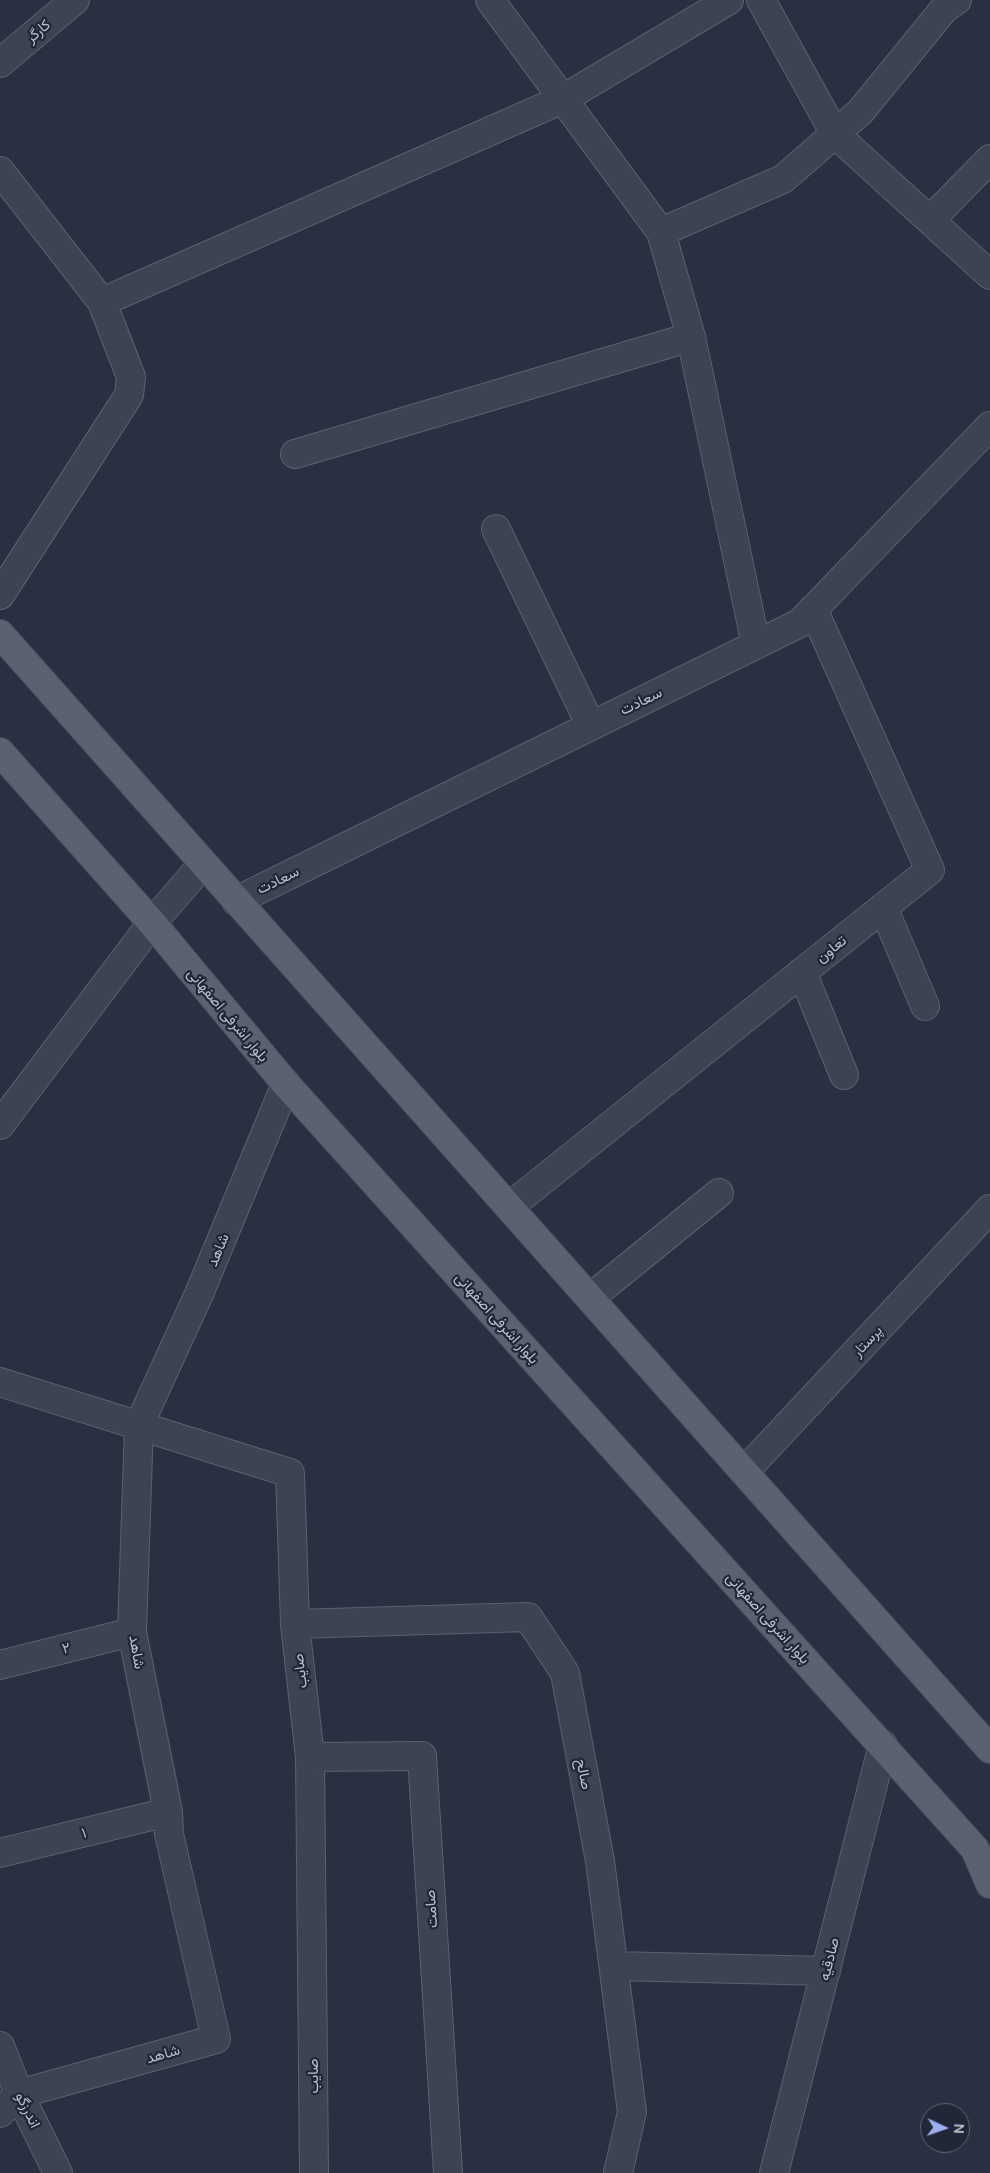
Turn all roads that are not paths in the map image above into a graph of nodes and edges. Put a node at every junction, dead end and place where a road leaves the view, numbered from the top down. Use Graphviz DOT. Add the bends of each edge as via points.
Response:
graph roads {
  1 [pos="75,0"];
  2 [pos="490,0"];
  3 [pos="729,0"];
  4 [pos="760,0"];
  5 [pos="946,3"];
  6 [pos="0,62"];
  7 [pos="563,99"];
  8 [pos="835,134"];
  9 [pos="990,159"];
  10 [pos="0,172"];
  11 [pos="930,220"];
  12 [pos="660,232"];
  13 [pos="990,275"];
  14 [pos="102,302"];
  15 [pos="691,337"];
  16 [pos="990,426"];
  17 [pos="294,454"];
  18 [pos="496,529"];
  19 [pos="0,596"];
  20 [pos="813,609"];
  21 [pos="0,634"];
  22 [pos="756,645"];
  23 [pos="591,726"];
  24 [pos="0,752"];
  25 [pos="203,864"];
  26 [pos="236,901"];
  27 [pos="883,907"];
  28 [pos="152,923"];
  29 [pos="802,972"];
  30 [pos="925,1006"];
  31 [pos="844,1075"];
  32 [pos="286,1084"];
  33 [pos="0,1125"];
  34 [pos="719,1193"];
  35 [pos="509,1207"];
  36 [pos="990,1209"];
  37 [pos="590,1298"];
  38 [pos="0,1382"];
  39 [pos="139,1425"];
  40 [pos="744,1472"];
  41 [pos="295,1624"];
  42 [pos="132,1632"];
  43 [pos="0,1665"];
  44 [pos="883,1745"];
  45 [pos="990,1749"];
  46 [pos="310,1757"];
  47 [pos="168,1812"];
  48 [pos="0,1853"];
  49 [pos="990,1884"];
  50 [pos="614,1966"];
  51 [pos="826,1971"];
  52 [pos="0,2046"];
  53 [pos="19,2094"];
  54 [pos="0,2113"];
  55 [pos="58,2173"];
  56 [pos="314,2173"];
  57 [pos="448,2173"];
  58 [pos="618,2173"];
  59 [pos="774,2173"];
  1 -- 6 [label="street, کارگر"];
  2 -- 7 [label="street"];
  3 -- 7 [label="street"];
  4 -- 8 [label="street"];
  5 -- 8 [label="street" via="861,111"];
  7 -- 12 [label="street"];
  7 -- 14 [label="street"];
  8 -- 11 [label="street"];
  8 -- 12 [label="street" via="783,179"];
  9 -- 11 [label="street"];
  10 -- 14 [label="street"];
  11 -- 13 [label="street"];
  12 -- 15 [label="street"];
  14 -- 19 [label="street" via="131,377 129,395"];
  15 -- 17 [label="street"];
  15 -- 22 [label="street"];
  16 -- 20 [label="street, سعادت"];
  18 -- 23 [label="street"];
  20 -- 22 [label="street, سعادت" via="800,623"];
  20 -- 27 [label="street, تعاون" via="930,870"];
  21 -- 25 [label="main road"];
  22 -- 23 [label="street, سعادت"];
  23 -- 26 [label="street, سعادت"];
  24 -- 28 [label="main road, بلوار اشرفی اصفهانی"];
  25 -- 26 [label="main road"];
  25 -- 28 [label="street"];
  26 -- 35 [label="main road"];
  27 -- 29 [label="street, تعاون"];
  27 -- 30 [label="street"];
  28 -- 32 [label="main road, بلوار اشرفی اصفهانی"];
  28 -- 33 [label="street"];
  29 -- 31 [label="street"];
  29 -- 35 [label="street, تعاون"];
  32 -- 39 [label="street, شاهد" via="199,1294"];
  32 -- 44 [label="main road, بلوار اشرفی اصفهانی"];
  34 -- 37 [label="street"];
  35 -- 37 [label="main road"];
  36 -- 40 [label="street, پرستار"];
  37 -- 40 [label="main road"];
  38 -- 39 [label="street, صایب"];
  39 -- 41 [label="street, صایب" via="290,1472"];
  39 -- 42 [label="street, شاهد"];
  40 -- 45 [label="main road"];
  41 -- 46 [label="street, صایب"];
  41 -- 50 [label="street, صالح" via="528,1617 565,1673 600,1861"];
  42 -- 43 [label="street, ۲"];
  42 -- 47 [label="street, شاهد"];
  44 -- 49 [label="main road, بلوار اشرفی اصفهانی" via="975,1850"];
  44 -- 51 [label="street, صادقیه"];
  46 -- 56 [label="street, صایب"];
  46 -- 57 [label="street, صامت" via="422,1756"];
  47 -- 48 [label="street, ۱"];
  47 -- 53 [label="street, شاهد" via="169,1834 216,2039"];
  50 -- 51 [label="street"];
  50 -- 58 [label="street, صالح" via="632,2112"];
  51 -- 59 [label="street, صادقیه"];
  52 -- 53 [label="street, اندرزگو"];
  53 -- 54 [label="street"];
  53 -- 55 [label="street, اندرزگو"];
}
